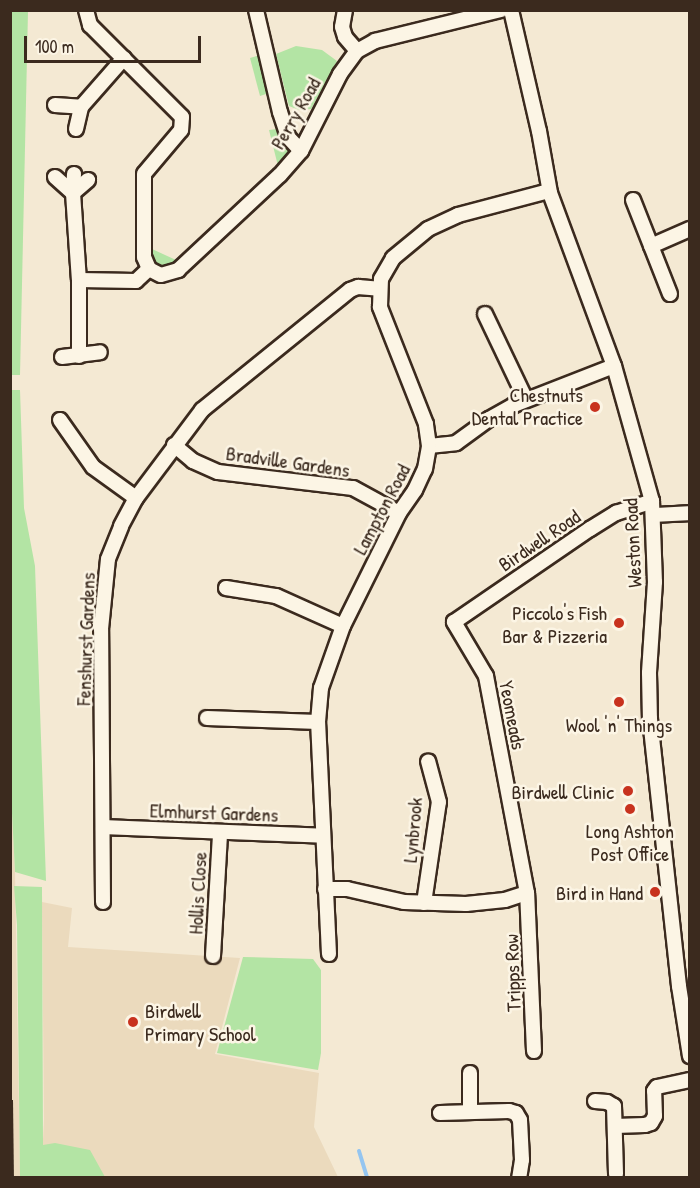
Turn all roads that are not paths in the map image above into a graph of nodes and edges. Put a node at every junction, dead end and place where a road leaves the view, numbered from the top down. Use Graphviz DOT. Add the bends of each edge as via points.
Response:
graph roads {
  1 [pos="86,10"];
  2 [pos="256,10"];
  3 [pos="345,10"];
  4 [pos="501,10"];
  5 [pos="511,10"];
  6 [pos="357,51"];
  7 [pos="124,58"];
  8 [pos="56,105"];
  9 [pos="81,107"];
  10 [pos="76,129"];
  11 [pos="301,151"];
  12 [pos="74,174"];
  13 [pos="55,177"];
  14 [pos="88,180"];
  15 [pos="549,191"];
  16 [pos="73,193"];
  17 [pos="633,200"];
  18 [pos="690,229"];
  19 [pos="651,246"];
  20 [pos="149,269"];
  21 [pos="79,280"];
  22 [pos="379,289"];
  23 [pos="670,294"];
  24 [pos="485,314"];
  25 [pos="100,352"];
  26 [pos="79,356"];
  27 [pos="62,357"];
  28 [pos="614,366"];
  29 [pos="526,400"];
  30 [pos="60,420"];
  31 [pos="174,445"];
  32 [pos="429,446"];
  33 [pos="136,498"];
  34 [pos="653,508"];
  35 [pos="399,513"];
  36 [pos="690,513"];
  37 [pos="226,588"];
  38 [pos="454,622"];
  39 [pos="343,626"];
  40 [pos="207,718"];
  41 [pos="318,723"];
  42 [pos="428,761"];
  43 [pos="103,827"];
  44 [pos="220,832"];
  45 [pos="323,836"];
  46 [pos="325,889"];
  47 [pos="527,893"];
  48 [pos="103,902"];
  49 [pos="423,903"];
  50 [pos="330,954"];
  51 [pos="213,956"];
  52 [pos="689,1050"];
  53 [pos="534,1051"];
  54 [pos="470,1073"];
  55 [pos="690,1080"];
  56 [pos="595,1101"];
  57 [pos="470,1111"];
  58 [pos="440,1113"];
  59 [pos="615,1126"];
  60 [pos="522,1160"];
  61 [pos="616,1173"];
  62 [pos="519,1178"];
  63 [pos="528,1178"];
  1 -- 7 [label="street" via="90,25"];
  2 -- 11 [label="street" via="280,112 288,137"];
  3 -- 6 [label="street" via="345,38"];
  4 -- 6 [label="street, Perry Road" via="375,41"];
  5 -- 15 [label="street, Weston Road"];
  6 -- 11 [label="street, Perry Road" via="340,74"];
  7 -- 9 [label="street"];
  7 -- 20 [label="street" via="182,117 181,130 144,174 144,257"];
  8 -- 9 [label="street"];
  9 -- 10 [label="street"];
  11 -- 20 [label="street, Perry Road" via="178,270 161,275"];
  12 -- 16 [label="street"];
  13 -- 16 [label="street"];
  14 -- 16 [label="street"];
  15 -- 22 [label="street" via="458,215 428,230 393,258"];
  15 -- 28 [label="street, Weston Road"];
  16 -- 21 [label="street"];
  17 -- 19 [label="street"];
  18 -- 19 [label="street"];
  19 -- 23 [label="street"];
  20 -- 21 [label="street, Perry Road" via="136,281"];
  21 -- 26 [label="street"];
  22 -- 31 [label="street, Fenshurst Gardens" via="358,287 329,305 202,410"];
  22 -- 32 [label="street, Lampton Road" via="380,307 426,424"];
  24 -- 29 [label="street"];
  25 -- 26 [label="street"];
  26 -- 27 [label="street"];
  28 -- 29 [label="street"];
  28 -- 34 [label="street, Weston Road"];
  29 -- 32 [label="street" via="489,419 456,443"];
  30 -- 33 [label="street" via="93,466"];
  31 -- 33 [label="street, Fenshurst Gardens"];
  31 -- 35 [label="street, Bradville Gardens" via="193,461 218,472 353,488"];
  32 -- 35 [label="street, Lampton Road" via="425,469"];
  33 -- 43 [label="street, Fenshurst Gardens" via="108,559 103,594"];
  34 -- 36 [label="street, Birdwell Road"];
  34 -- 38 [label="street, Birdwell Road" via="616,513"];
  34 -- 52 [label="street, Weston Road" via="655,582 649,697"];
  35 -- 39 [label="street, Lampton Road"];
  37 -- 39 [label="street" via="276,596"];
  38 -- 47 [label="street, Yeomeads" via="486,676"];
  39 -- 41 [label="street, Lampton Road" via="321,688"];
  40 -- 41 [label="street"];
  41 -- 45 [label="street, Lampton Road"];
  42 -- 49 [label="street, Lynbrook" via="439,802"];
  43 -- 44 [label="street, Elmhurst Gardens"];
  43 -- 48 [label="street, Fenshurst Gardens"];
  44 -- 45 [label="street, Elmhurst Gardens"];
  44 -- 51 [label="street, Hollis Close"];
  45 -- 46 [label="street, Lampton Road"];
  46 -- 49 [label="street" via="346,888"];
  46 -- 50 [label="street, Lampton Road"];
  47 -- 49 [label="street" via="485,903"];
  47 -- 53 [label="street, Tripps Row"];
  54 -- 57 [label="street"];
  55 -- 59 [label="street" via="657,1087 651,1123"];
  56 -- 59 [label="street" via="614,1106"];
  57 -- 58 [label="street"];
  57 -- 60 [label="street" via="516,1113"];
  59 -- 61 [label="street"];
  60 -- 62 [label="street"];
  60 -- 63 [label="street"];
}
